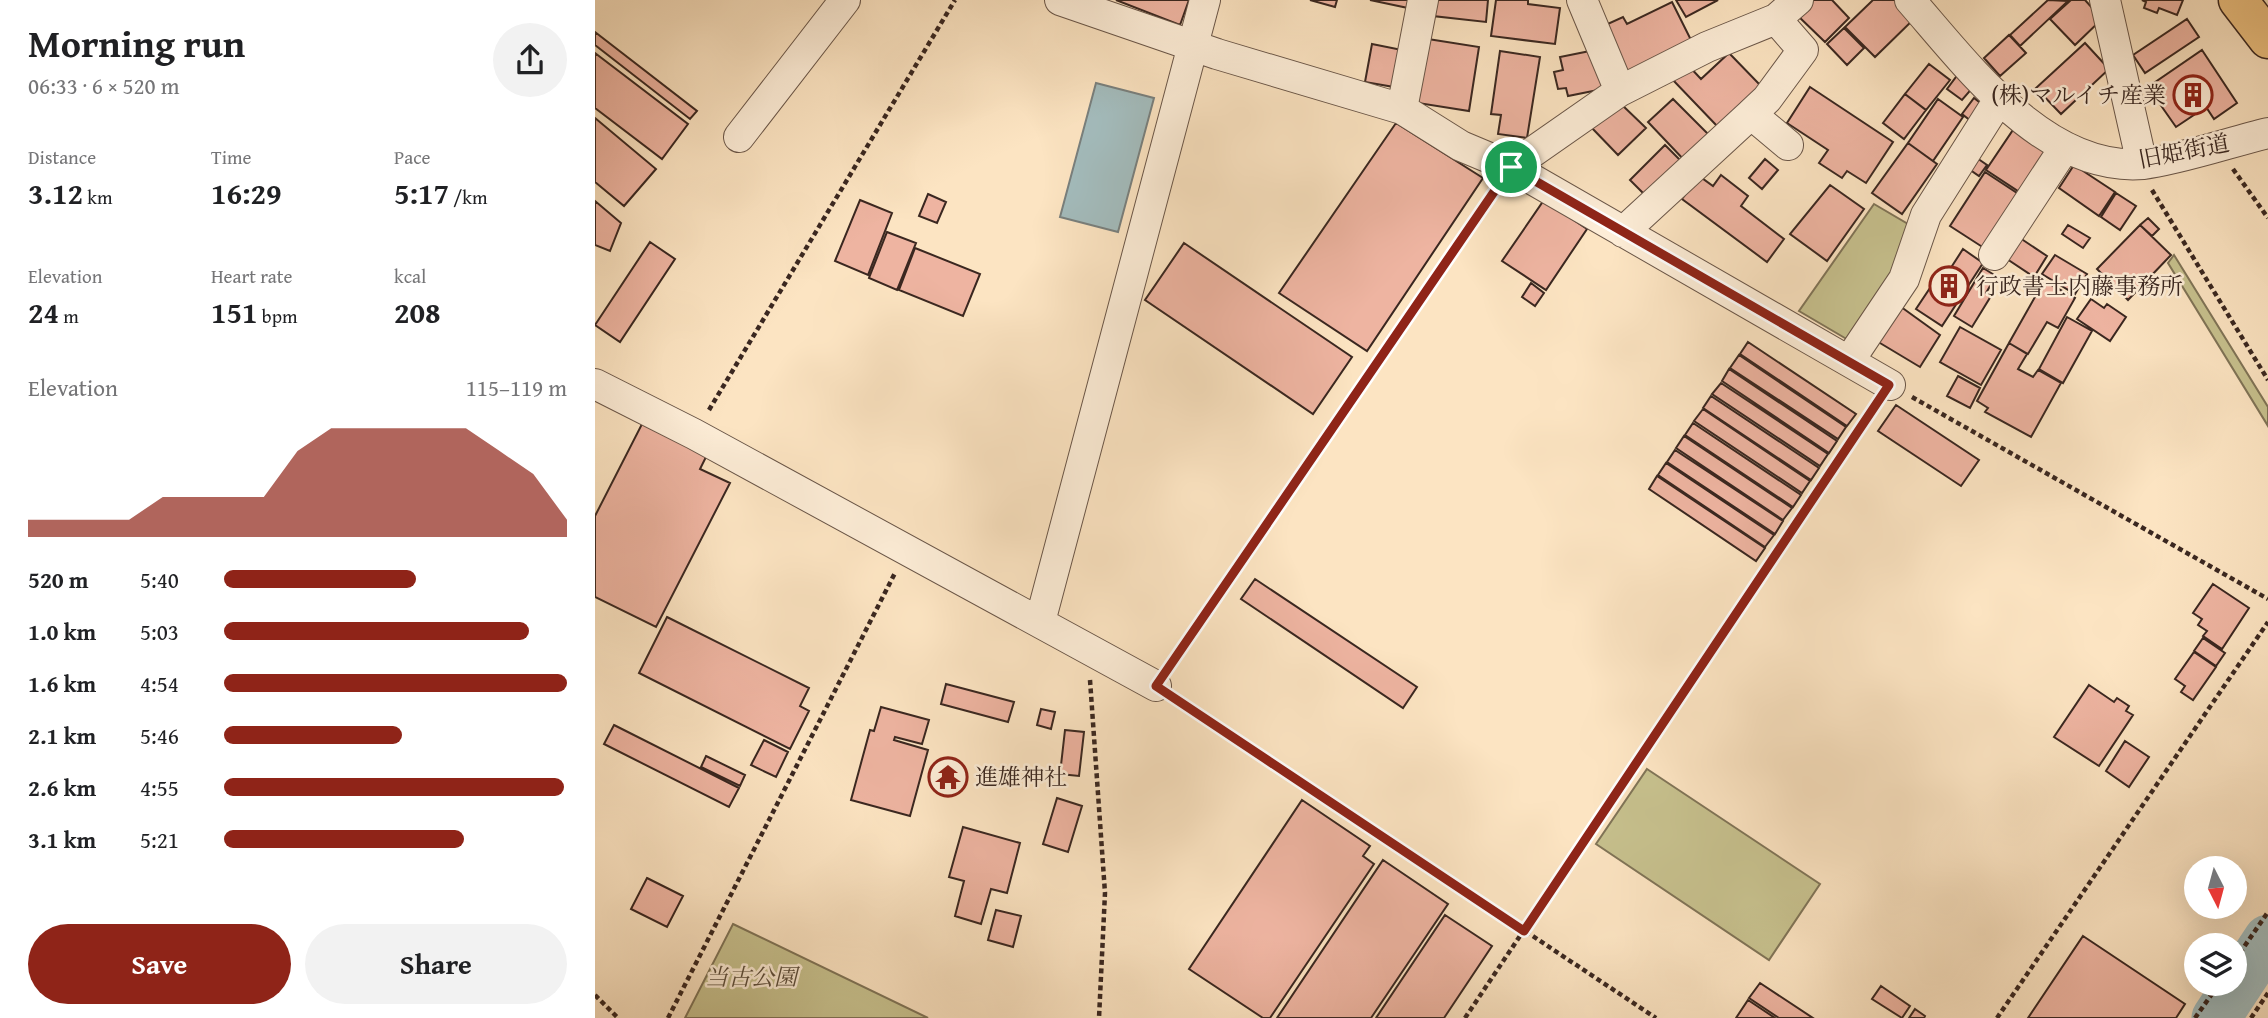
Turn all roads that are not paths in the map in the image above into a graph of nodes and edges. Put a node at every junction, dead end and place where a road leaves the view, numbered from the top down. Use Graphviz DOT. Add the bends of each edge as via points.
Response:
graph roads {
  1 [pos="845,0"];
  2 [pos="1060,0"];
  3 [pos="1205,0"];
  4 [pos="1423,0"];
  5 [pos="1582,0"];
  6 [pos="2105,0"];
  7 [pos="2238,0"];
  8 [pos="1914,1"];
  9 [pos="1787,9"];
  10 [pos="2268,39"];
  11 [pos="1191,45"];
  12 [pos="1620,91"];
  13 [pos="1998,101"];
  14 [pos="1402,109"];
  15 [pos="1751,114"];
  16 [pos="2268,133"];
  17 [pos="739,137"];
  18 [pos="1788,145"];
  19 [pos="2065,147"];
  20 [pos="2142,164"];
  21 [pos="1511,167"];
  22 [pos="1623,232"];
  23 [pos="1994,255"];
  24 [pos="1849,361"];
  25 [pos="595,384"];
  26 [pos="1889,385"];
  27 [pos="1040,622"];
  28 [pos="1156,686"];
  1 -- 17 [label="street"];
  2 -- 11 [label="street"];
  3 -- 11 [label="street"];
  4 -- 14 [label="street"];
  5 -- 12 [label="street"];
  6 -- 20 [label="street"];
  7 -- 10 [label="highway"];
  8 -- 13 [label="street, 旧姫街道"];
  9 -- 12 [label="street"];
  9 -- 15 [label="street" via="1803,50"];
  11 -- 14 [label="street"];
  11 -- 27 [label="street"];
  12 -- 21 [label="street"];
  13 -- 19 [label="street, 旧姫街道"];
  13 -- 24 [label="street" via="1926,215 1903,279"];
  14 -- 21 [label="street" via="1461,146"];
  15 -- 18 [label="street"];
  15 -- 22 [label="street"];
  16 -- 20 [label="street, 旧姫街道"];
  19 -- 20 [label="street, 旧姫街道" via="2092,158"];
  19 -- 23 [label="street"];
  21 -- 22 [label="street"];
  22 -- 24 [label="street"];
  24 -- 26 [label="street"];
  25 -- 27 [label="street"];
  27 -- 28 [label="street"];
}
